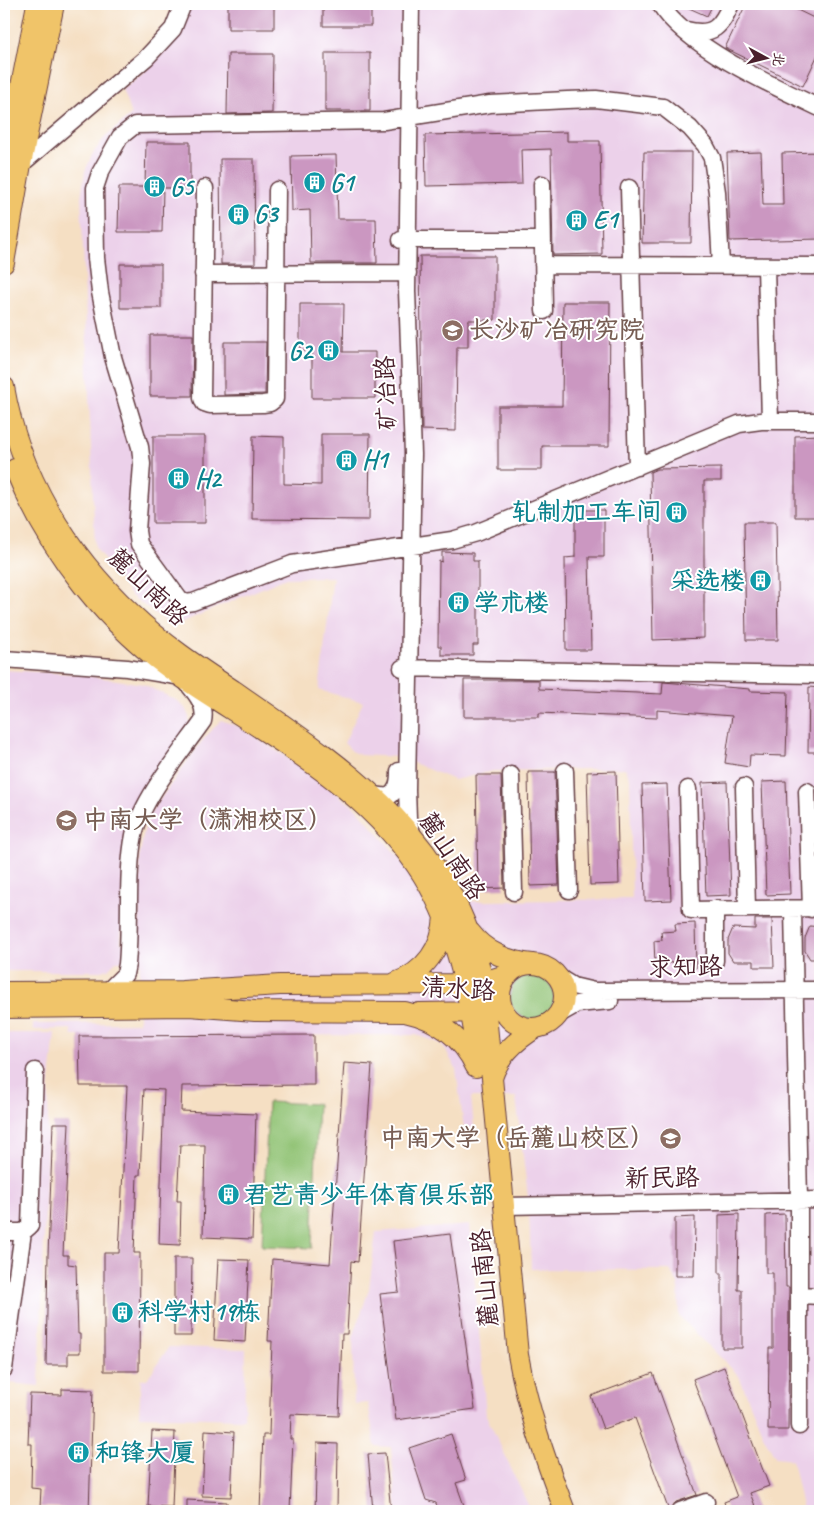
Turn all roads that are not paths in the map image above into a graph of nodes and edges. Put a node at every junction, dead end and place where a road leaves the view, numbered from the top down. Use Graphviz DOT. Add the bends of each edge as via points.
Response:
graph roads {
  1 [pos="183,4"];
  2 [pos="404,4"];
  3 [pos="411,4"];
  4 [pos="660,4"];
  5 [pos="731,4"];
  6 [pos="45,6"];
  7 [pos="722,24"];
  8 [pos="684,29"];
  9 [pos="722,57"];
  10 [pos="820,108"];
  11 [pos="407,117"];
  12 [pos="21,164"];
  13 [pos="4,174"];
  14 [pos="4,181"];
  15 [pos="542,184"];
  16 [pos="204,188"];
  17 [pos="630,188"];
  18 [pos="278,190"];
  19 [pos="405,240"];
  20 [pos="543,240"];
  21 [pos="4,263"];
  22 [pos="632,264"];
  23 [pos="543,265"];
  24 [pos="720,265"];
  25 [pos="766,266"];
  26 [pos="820,266"];
  27 [pos="404,273"];
  28 [pos="203,274"];
  29 [pos="277,274"];
  30 [pos="544,311"];
  31 [pos="4,387"];
  32 [pos="770,421"];
  33 [pos="820,421"];
  34 [pos="4,436"];
  35 [pos="638,467"];
  36 [pos="408,547"];
  37 [pos="139,643"];
  38 [pos="4,659"];
  39 [pos="127,668"];
  40 [pos="406,668"];
  41 [pos="820,675"];
  42 [pos="182,677"];
  43 [pos="565,772"];
  44 [pos="511,775"];
  45 [pos="744,786"];
  46 [pos="688,789"];
  47 [pos="808,791"];
  48 [pos="374,795"];
  49 [pos="414,840"];
  50 [pos="569,890"];
  51 [pos="514,892"];
  52 [pos="816,908"];
  53 [pos="715,909"];
  54 [pos="747,909"];
  55 [pos="792,909"];
  56 [pos="444,917"];
  57 [pos="465,924"];
  58 [pos="715,961"];
  59 [pos="533,964"];
  60 [pos="509,974"];
  61 [pos="555,975"];
  62 [pos="474,983"];
  63 [pos="391,984"];
  64 [pos="820,990"];
  65 [pos="108,991"];
  66 [pos="4,992"];
  67 [pos="795,995"];
  68 [pos="820,998"];
  69 [pos="4,1008"];
  70 [pos="405,1012"];
  71 [pos="479,1013"];
  72 [pos="556,1016"];
  73 [pos="509,1019"];
  74 [pos="536,1028"];
  75 [pos="35,1071"];
  76 [pos="487,1081"];
  77 [pos="800,1200"];
  78 [pos="820,1200"];
  79 [pos="505,1206"];
  80 [pos="4,1232"];
  81 [pos="23,1232"];
  82 [pos="800,1295"];
  83 [pos="820,1296"];
  84 [pos="4,1370"];
  85 [pos="799,1426"];
  86 [pos="706,1502"];
  87 [pos="556,1511"];
  88 [pos="565,1511"];
  89 [pos="680,1511"];
  1 -- 12 [label="street" via="173,29 146,58"];
  2 -- 11 [label="street, 矿冶路"];
  3 -- 11 [label="street, 矿冶路"];
  4 -- 8 [label="street"];
  5 -- 7 [label="street"];
  6 -- 12 [label="main road"];
  6 -- 13 [label="main road"];
  7 -- 8 [label="street" via="706,32"];
  7 -- 9 [label="street" via="716,40"];
  8 -- 9 [label="street"];
  9 -- 10 [label="street"];
  11 -- 19 [label="street, 矿冶路"];
  11 -- 24 [label="street" via="490,104 567,100 596,99 663,107 690,128 712,158"];
  11 -- 36 [label="street" via="384,121 135,125 120,138 100,174 95,188 94,210 100,292 114,357 140,447 139,544 180,600 186,603 201,600 299,563"];
  12 -- 14 [label="street"];
  12 -- 21 [label="main road"];
  15 -- 20 [label="street"];
  16 -- 28 [label="street"];
  17 -- 22 [label="street"];
  18 -- 29 [label="street"];
  19 -- 20 [label="street"];
  19 -- 27 [label="street, 矿冶路"];
  20 -- 23 [label="street"];
  22 -- 23 [label="street"];
  22 -- 24 [label="street"];
  22 -- 35 [label="street"];
  23 -- 30 [label="street"];
  24 -- 25 [label="street"];
  25 -- 26 [label="street"];
  25 -- 32 [label="street"];
  27 -- 29 [label="street"];
  27 -- 36 [label="street, 矿冶路" via="413,454"];
  28 -- 29 [label="street"];
  28 -- 29 [label="street" via="202,398 210,405 264,404 275,399"];
  31 -- 48 [label="main road, 麓山南路" via="16,435 50,512 74,551 104,585 132,615 167,644 338,764"];
  32 -- 33 [label="street"];
  32 -- 35 [label="street" via="739,424"];
  34 -- 37 [label="main road, 麓山南路" via="28,500 52,544 88,592"];
  35 -- 36 [label="street" via="476,533"];
  36 -- 40 [label="street, 矿冶路"];
  37 -- 39 [label="street" via="144,652 143,658"];
  37 -- 42 [label="main road, 麓山南路"];
  38 -- 39 [label="street"];
  39 -- 42 [label="street"];
  40 -- 41 [label="street"];
  40 -- 48 [label="street, 矿冶路" via="397,788 388,798"];
  40 -- 49 [label="street, 矿冶路" via="407,811"];
  42 -- 56 [label="main road, 麓山南路" via="289,748 366,808 402,845 433,892"];
  42 -- 65 [label="street" via="203,704 205,713 203,721 155,790 134,833 127,964 125,974"];
  43 -- 50 [label="street"];
  44 -- 51 [label="street"];
  45 -- 54 [label="street"];
  46 -- 53 [label="street" via="691,910"];
  47 -- 52 [label="street"];
  48 -- 49 [label="main road, 麓山南路"];
  49 -- 57 [label="main road, 麓山南路" via="446,885"];
  52 -- 55 [label="street"];
  53 -- 54 [label="street"];
  53 -- 58 [label="street"];
  54 -- 55 [label="street"];
  55 -- 67 [label="street"];
  56 -- 62 [label="main road, 麓山南路"];
  56 -- 63 [label="main road" via="438,946 430,958 407,978"];
  57 -- 59 [label="main road" via="487,948 510,960"];
  57 -- 62 [label="main road, 麓山南路" via="478,961"];
  59 -- 60 [label="main road" via="524,965"];
  59 -- 61 [label="main road"];
  60 -- 62 [label="main road, 清水路"];
  60 -- 73 [label="main road" via="500,993 502,1007"];
  61 -- 67 [label="street, 求知路" via="572,986 594,991"];
  61 -- 72 [label="main road" via="563,995 562,1006"];
  62 -- 63 [label="main road, 清水路"];
  62 -- 71 [label="main road, 麓山南路"];
  63 -- 65 [label="main road, 清水路"];
  64 -- 67 [label="street, 求知路"];
  65 -- 66 [label="main road, 清水路"];
  67 -- 68 [label="street, 求知路"];
  67 -- 72 [label="street, 求知路" via="601,1001 577,1004"];
  67 -- 77 [label="street"];
  69 -- 70 [label="main road, 清水路" via="189,1006 255,1011"];
  70 -- 71 [label="main road, 清水路"];
  70 -- 76 [label="main road" via="432,1020 456,1038"];
  71 -- 73 [label="main road, 清水路"];
  71 -- 76 [label="main road, 麓山南路"];
  72 -- 74 [label="main road"];
  73 -- 74 [label="main road" via="522,1026"];
  74 -- 76 [label="main road" via="516,1041"];
  75 -- 81 [label="street" via="30,1226"];
  76 -- 79 [label="main road, 麓山南路"];
  76 -- 87 [label="main road, 麓山南路" via="504,1329 520,1410"];
  77 -- 78 [label="street, 新民路"];
  77 -- 79 [label="street, 新民路"];
  77 -- 82 [label="street"];
  79 -- 88 [label="main road, 麓山南路" via="512,1306 526,1396 537,1437"];
  80 -- 81 [label="street"];
  81 -- 84 [label="street"];
  82 -- 83 [label="street"];
  82 -- 85 [label="street"];
  86 -- 89 [label="street"];
}
